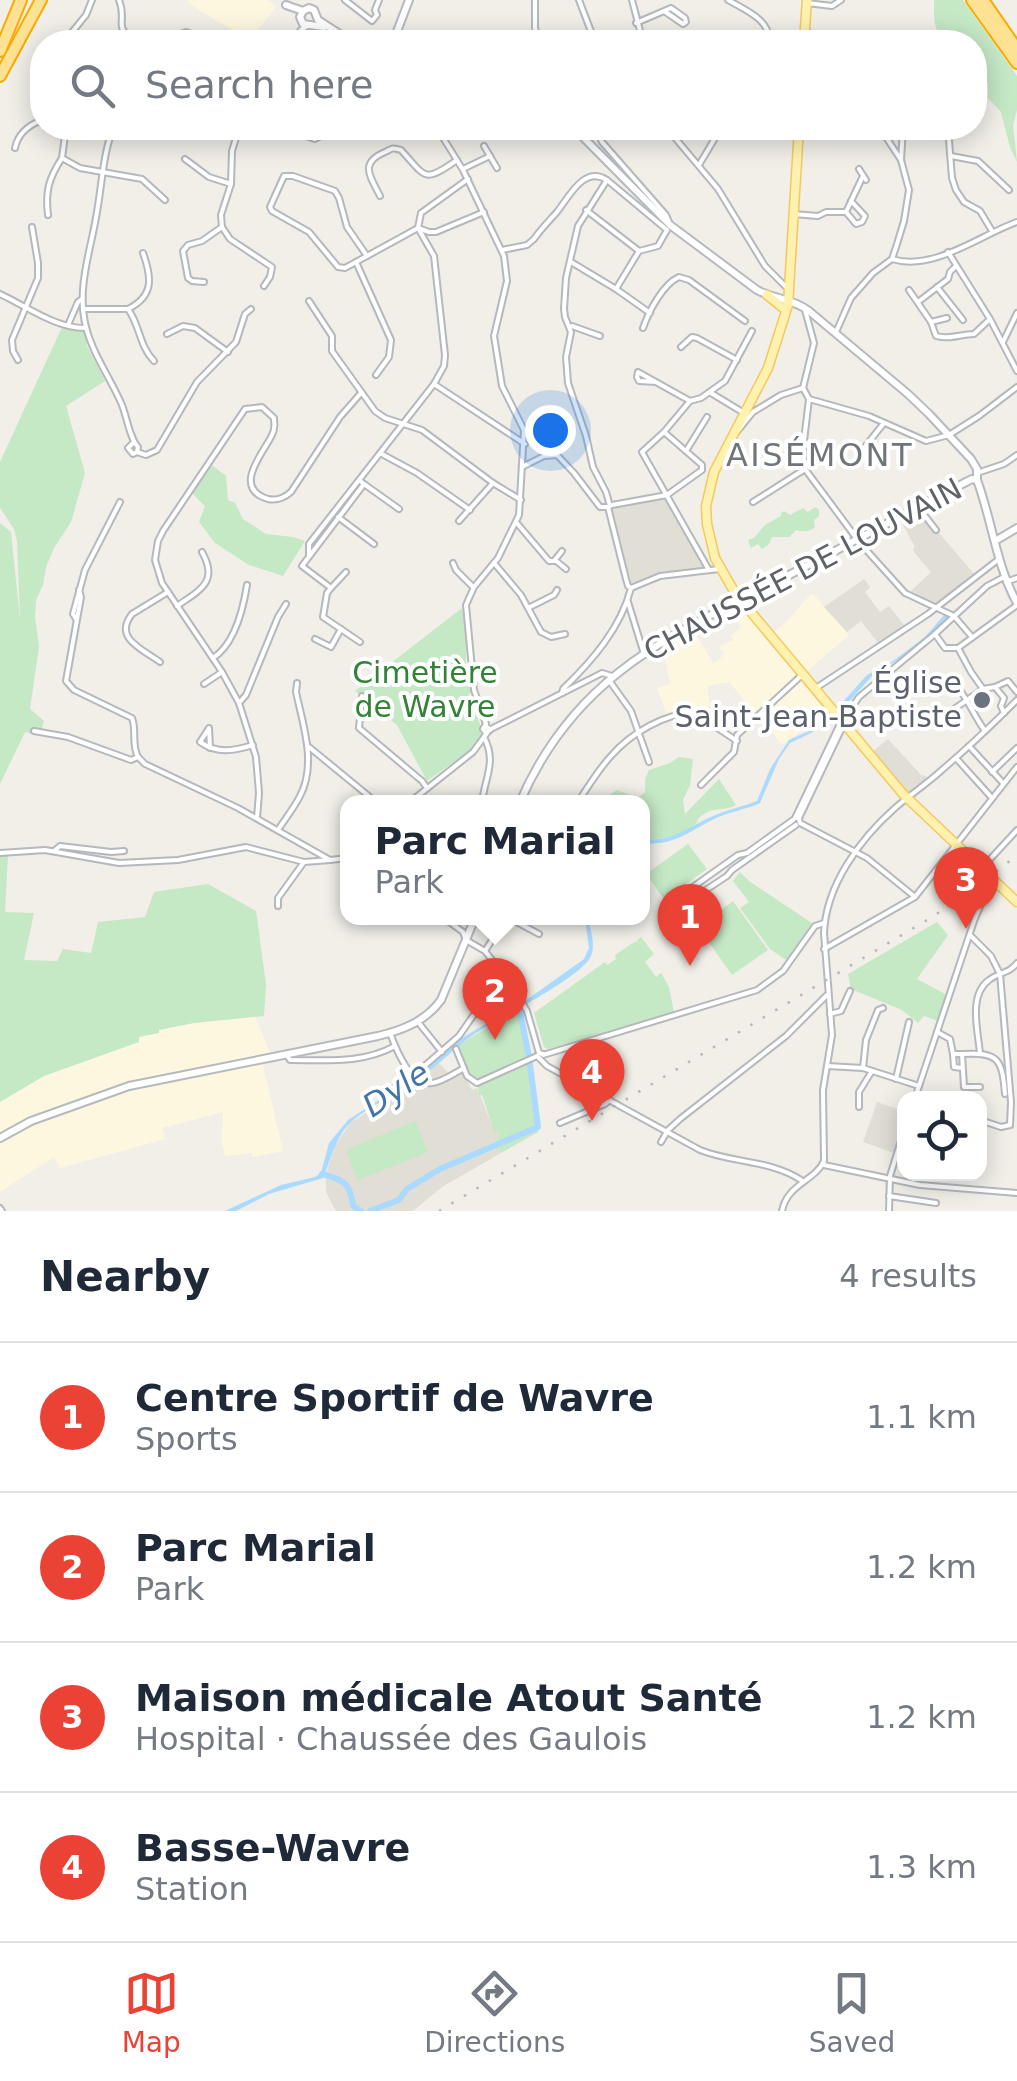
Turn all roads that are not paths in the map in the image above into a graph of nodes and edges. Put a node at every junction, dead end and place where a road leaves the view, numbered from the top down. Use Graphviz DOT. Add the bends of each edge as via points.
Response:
graph roads {
  1 [pos="19,0"];
  2 [pos="41,0"];
  3 [pos="92,0"];
  4 [pos="345,0"];
  5 [pos="378,0"];
  6 [pos="409,0"];
  7 [pos="535,0"];
  8 [pos="579,0"];
  9 [pos="632,0"];
  10 [pos="728,0"];
  11 [pos="841,0"];
  12 [pos="972,0"];
  13 [pos="983,0"];
  14 [pos="122,1"];
  15 [pos="283,2"];
  16 [pos="807,2"];
  17 [pos="315,8"];
  18 [pos="664,10"];
  19 [pos="681,14"];
  20 [pos="674,18"];
  21 [pos="306,21"];
  22 [pos="636,23"];
  23 [pos="74,30"];
  24 [pos="124,30"];
  25 [pos="300,30"];
  26 [pos="330,30"];
  27 [pos="398,30"];
  28 [pos="536,30"];
  29 [pos="590,30"];
  30 [pos="639,30"];
  31 [pos="768,30"];
  32 [pos="808,30"];
  33 [pos="0,37"];
  34 [pos="1017,49"];
  35 [pos="0,51"];
  36 [pos="1017,63"];
  37 [pos="0,76"];
  38 [pos="30,128"];
  39 [pos="65,140"];
  40 [pos="109,140"];
  41 [pos="235,140"];
  42 [pos="444,140"];
  43 [pos="585,140"];
  44 [pos="601,140"];
  45 [pos="676,140"];
  46 [pos="714,140"];
  47 [pos="797,140"];
  48 [pos="888,140"];
  49 [pos="902,140"];
  50 [pos="949,140"];
  51 [pos="484,146"];
  52 [pos="15,148"];
  53 [pos="490,156"];
  54 [pos="950,156"];
  55 [pos="62,158"];
  56 [pos="185,159"];
  57 [pos="457,160"];
  58 [pos="901,160"];
  59 [pos="699,165"];
  60 [pos="497,168"];
  61 [pos="463,170"];
  62 [pos="859,170"];
  63 [pos="103,172"];
  64 [pos="468,180"];
  65 [pos="607,180"];
  66 [pos="231,184"];
  67 [pos="1009,190"];
  68 [pos="380,196"];
  69 [pos="165,200"];
  70 [pos="851,201"];
  71 [pos="586,210"];
  72 [pos="484,212"];
  73 [pos="846,212"];
  74 [pos="793,214"];
  75 [pos="48,215"];
  76 [pos="1017,222"];
  77 [pos="32,226"];
  78 [pos="222,227"];
  79 [pos="418,228"];
  80 [pos="669,228"];
  81 [pos="992,231"];
  82 [pos="502,250"];
  83 [pos="639,251"];
  84 [pos="143,252"];
  85 [pos="948,252"];
  86 [pos="366,256"];
  87 [pos="892,258"];
  88 [pos="356,262"];
  89 [pos="571,262"];
  90 [pos="956,266"];
  91 [pos="272,270"];
  92 [pos="281,270"];
  93 [pos="204,282"];
  94 [pos="264,286"];
  95 [pos="937,287"];
  96 [pos="616,289"];
  97 [pos="909,290"];
  98 [pos="0,294"];
  99 [pos="767,295"];
  100 [pos="786,297"];
  101 [pos="82,299"];
  102 [pos="309,302"];
  103 [pos="918,302"];
  104 [pos="26,307"];
  105 [pos="804,307"];
  106 [pos="83,309"];
  107 [pos="128,309"];
  108 [pos="251,309"];
  109 [pos="1017,312"];
  110 [pos="650,314"];
  111 [pos="946,318"];
  112 [pos="182,319"];
  113 [pos="990,319"];
  114 [pos="963,320"];
  115 [pos="745,321"];
  116 [pos="932,322"];
  117 [pos="568,324"];
  118 [pos="68,326"];
  119 [pos="183,326"];
  120 [pos="86,328"];
  121 [pos="643,328"];
  122 [pos="752,330"];
  123 [pos="836,332"];
  124 [pos="166,334"];
  125 [pos="600,336"];
  126 [pos="1003,342"];
  127 [pos="682,347"];
  128 [pos="228,352"];
  129 [pos="18,360"];
  130 [pos="737,360"];
  131 [pos="154,361"];
  132 [pos="1017,371"];
  133 [pos="376,374"];
  134 [pos="656,382"];
  135 [pos="434,384"];
  136 [pos="1017,387"];
  137 [pos="803,388"];
  138 [pos="361,392"];
  139 [pos="710,393"];
  140 [pos="809,399"];
  141 [pos="690,402"];
  142 [pos="749,412"];
  143 [pos="707,417"];
  144 [pos="404,422"];
  145 [pos="884,423"];
  146 [pos="664,432"];
  147 [pos="949,435"];
  148 [pos="525,444"];
  149 [pos="864,448"];
  150 [pos="686,451"];
  151 [pos="380,453"];
  152 [pos="1017,455"];
  153 [pos="522,467"];
  154 [pos="805,469"];
  155 [pos="977,477"];
  156 [pos="361,482"];
  157 [pos="493,483"];
  158 [pos="667,495"];
  159 [pos="522,500"];
  160 [pos="120,502"];
  161 [pos="753,502"];
  162 [pos="609,507"];
  163 [pos="918,507"];
  164 [pos="399,509"];
  165 [pos="470,510"];
  166 [pos="336,515"];
  167 [pos="459,521"];
  168 [pos="516,522"];
  169 [pos="1017,528"];
  170 [pos="936,530"];
  171 [pos="994,538"];
  172 [pos="857,539"];
  173 [pos="374,544"];
  174 [pos="562,551"];
  175 [pos="202,552"];
  176 [pos="555,560"];
  177 [pos="494,562"];
  178 [pos="1000,562"];
  179 [pos="453,563"];
  180 [pos="566,568"];
  181 [pos="720,569"];
  182 [pos="709,570"];
  183 [pos="346,572"];
  184 [pos="1017,578"];
  185 [pos="1005,580"];
  186 [pos="247,585"];
  187 [pos="474,587"];
  188 [pos="331,588"];
  189 [pos="631,588"];
  190 [pos="557,590"];
  191 [pos="168,592"];
  192 [pos="741,600"];
  193 [pos="628,602"];
  194 [pos="286,604"];
  195 [pos="1017,604"];
  196 [pos="178,606"];
  197 [pos="936,607"];
  198 [pos="528,608"];
  199 [pos="950,614"];
  200 [pos="341,629"];
  201 [pos="565,634"];
  202 [pos="934,634"];
  203 [pos="973,636"];
  204 [pos="315,638"];
  205 [pos="360,642"];
  206 [pos="958,648"];
  207 [pos="644,654"];
  208 [pos="212,658"];
  209 [pos="160,662"];
  210 [pos="222,672"];
  211 [pos="803,674"];
  212 [pos="610,678"];
  213 [pos="297,683"];
  214 [pos="204,684"];
  215 [pos="956,685"];
  216 [pos="995,687"];
  217 [pos="815,688"];
  218 [pos="983,689"];
  219 [pos="1017,692"];
  220 [pos="562,693"];
  221 [pos="362,696"];
  222 [pos="967,700"];
  223 [pos="239,703"];
  224 [pos="1016,703"];
  225 [pos="954,709"];
  226 [pos="1004,713"];
  227 [pos="838,716"];
  228 [pos="486,730"];
  229 [pos="34,731"];
  230 [pos="986,731"];
  231 [pos="639,733"];
  232 [pos="737,742"];
  233 [pos="253,746"];
  234 [pos="969,746"];
  235 [pos="309,747"];
  236 [pos="210,748"];
  237 [pos="1017,748"];
  238 [pos="320,756"];
  239 [pos="138,757"];
  240 [pos="956,758"];
  241 [pos="308,760"];
  242 [pos="649,762"];
  243 [pos="1017,768"];
  244 [pos="992,772"];
  245 [pos="1003,783"];
  246 [pos="701,785"];
  247 [pos="427,788"];
  248 [pos="367,795"];
  249 [pos="418,795"];
  250 [pos="484,795"];
  251 [pos="524,795"];
  252 [pos="583,795"];
  253 [pos="907,798"];
  254 [pos="992,798"];
  255 [pos="257,818"];
  256 [pos="796,821"];
  257 [pos="278,830"];
  258 [pos="1017,830"];
  259 [pos="956,845"];
  260 [pos="54,851"];
  261 [pos="124,851"];
  262 [pos="855,852"];
  263 [pos="0,853"];
  264 [pos="743,858"];
  265 [pos="340,859"];
  266 [pos="330,860"];
  267 [pos="304,862"];
  268 [pos="981,868"];
  269 [pos="995,882"];
  270 [pos="915,897"];
  271 [pos="1017,902"];
  272 [pos="278,906"];
  273 [pos="824,923"];
  274 [pos="454,925"];
  275 [pos="472,925"];
  276 [pos="503,925"];
  277 [pos="522,925"];
  278 [pos="539,934"];
  279 [pos="970,934"];
  280 [pos="466,940"];
  281 [pos="824,949"];
  282 [pos="486,951"];
  283 [pos="1016,964"];
  284 [pos="1000,974"];
  285 [pos="510,983"];
  286 [pos="850,990"];
  287 [pos="828,995"];
  288 [pos="883,1008"];
  289 [pos="830,1014"];
  290 [pos="418,1022"];
  291 [pos="909,1022"];
  292 [pos="937,1032"];
  293 [pos="390,1033"];
  294 [pos="395,1046"];
  295 [pos="456,1049"];
  296 [pos="442,1052"];
  297 [pos="980,1053"];
  298 [pos="286,1054"];
  299 [pos="953,1054"];
  300 [pos="962,1054"];
  301 [pos="537,1057"];
  302 [pos="827,1066"];
  303 [pos="464,1068"];
  304 [pos="863,1068"];
  305 [pos="962,1068"];
  306 [pos="872,1071"];
  307 [pos="415,1076"];
  308 [pos="1006,1077"];
  309 [pos="896,1079"];
  310 [pos="919,1086"];
  311 [pos="980,1087"];
  312 [pos="1010,1087"];
  313 [pos="391,1090"];
  314 [pos="918,1091"];
  315 [pos="1005,1094"];
  316 [pos="610,1100"];
  317 [pos="859,1107"];
  318 [pos="987,1122"];
  319 [pos="560,1123"];
  320 [pos="1010,1125"];
  321 [pos="1017,1128"];
  322 [pos="668,1130"];
  323 [pos="0,1138"];
  324 [pos="661,1142"];
  325 [pos="897,1156"];
  326 [pos="824,1164"];
  327 [pos="890,1178"];
  328 [pos="801,1180"];
  329 [pos="1017,1194"];
  330 [pos="890,1196"];
  331 [pos="936,1203"];
  332 [pos="779,1210"];
  333 [pos="890,1211"];
  1 -- 33 [label="highway"];
  1 -- 35 [label="highway"];
  2 -- 37 [label="highway"];
  3 -- 23 [label="street"];
  4 -- 5 [label="street" via="372,20"];
  6 -- 27 [label="main road"];
  7 -- 28 [label="street"];
  8 -- 29 [label="street"];
  9 -- 22 [label="street"];
  10 -- 31 [label="street"];
  11 -- 16 [label="street" via="832,6"];
  12 -- 36 [label="highway"];
  13 -- 34 [label="highway"];
  14 -- 24 [label="street"];
  15 -- 21 [label="main road"];
  16 -- 32 [label="main road"];
  17 -- 21 [label="main road"];
  18 -- 19 [label="street"];
  18 -- 20 [label="street"];
  18 -- 22 [label="street"];
  19 -- 20 [label="street"];
  19 -- 20 [label="street" via="685,24"];
  21 -- 25 [label="street"];
  21 -- 26 [label="main road"];
  22 -- 30 [label="street"];
  38 -- 52 [label="street"];
  39 -- 55 [label="street"];
  40 -- 63 [label="street"];
  41 -- 66 [label="street"];
  42 -- 57 [label="street"];
  43 -- 80 [label="main road"];
  44 -- 80 [label="street" via="666,215"];
  45 -- 59 [label="street"];
  46 -- 59 [label="street"];
  47 -- 74 [label="main road"];
  48 -- 58 [label="street"];
  49 -- 58 [label="street"];
  50 -- 54 [label="street"];
  51 -- 53 [label="street"];
  53 -- 60 [label="street"];
  53 -- 61 [label="street"];
  54 -- 67 [label="street" via="978,161"];
  54 -- 81 [label="street" via="958,196 979,210"];
  55 -- 63 [label="street"];
  55 -- 75 [label="street" via="48,182"];
  56 -- 66 [label="street"];
  57 -- 61 [label="street"];
  57 -- 68 [label="street" via="427,175 391,148 369,166"];
  58 -- 87 [label="street" via="908,199"];
  59 -- 100 [label="street"];
  61 -- 64 [label="street"];
  62 -- 70 [label="street" via="865,178"];
  63 -- 69 [label="street" via="142,179"];
  63 -- 101 [label="street"];
  64 -- 72 [label="street"];
  64 -- 79 [label="street" via="421,213"];
  65 -- 71 [label="street"];
  65 -- 80 [label="street"];
  65 -- 82 [label="street" via="596,175 582,181 526,245"];
  66 -- 78 [label="street"];
  70 -- 73 [label="street"];
  70 -- 73 [label="street" via="865,216 856,224"];
  71 -- 83 [label="street"];
  71 -- 89 [label="street"];
  72 -- 79 [label="street" via="436,232"];
  72 -- 82 [label="street"];
  73 -- 74 [label="street"];
  74 -- 100 [label="main road"];
  76 -- 81 [label="street"];
  77 -- 104 [label="street" via="38,278"];
  78 -- 91 [label="street"];
  78 -- 93 [label="street" via="183,252 188,278"];
  79 -- 86 [label="street"];
  79 -- 135 [label="street" via="438,274 446,355"];
  80 -- 83 [label="street" via="658,246"];
  80 -- 99 [label="main road"];
  81 -- 85 [label="street"];
  82 -- 148 [label="street" via="506,282 494,336 502,386"];
  83 -- 96 [label="street"];
  84 -- 107 [label="street" via="148,291"];
  85 -- 87 [label="street" via="915,262"];
  85 -- 90 [label="street"];
  86 -- 88 [label="street"];
  86 -- 88 [label="street" via="335,191 284,176 272,211 314,236 338,268"];
  87 -- 123 [label="street" via="860,286"];
  88 -- 133 [label="street" via="392,340"];
  89 -- 96 [label="street"];
  89 -- 117 [label="street" via="564,294"];
  90 -- 95 [label="street"];
  90 -- 113 [label="street"];
  91 -- 92 [label="street"];
  91 -- 94 [label="street"];
  95 -- 103 [label="street"];
  95 -- 114 [label="street"];
  96 -- 110 [label="street"];
  97 -- 103 [label="street"];
  98 -- 104 [label="street"];
  99 -- 100 [label="main road" via="781,304"];
  100 -- 105 [label="main road"];
  100 -- 142 [label="main road" via="781,329"];
  101 -- 106 [label="street"];
  101 -- 118 [label="street"];
  102 -- 138 [label="street"];
  103 -- 116 [label="street"];
  104 -- 118 [label="street"];
  104 -- 129 [label="street" via="12,340"];
  105 -- 123 [label="main road"];
  105 -- 137 [label="street" via="814,343"];
  106 -- 107 [label="street"];
  106 -- 120 [label="street"];
  107 -- 131 [label="street"];
  108 -- 128 [label="street"];
  109 -- 126 [label="street"];
  110 -- 115 [label="street" via="680,277"];
  110 -- 121 [label="street"];
  111 -- 116 [label="street"];
  112 -- 119 [label="street"];
  113 -- 116 [label="street" via="974,334 953,338 934,334"];
  113 -- 126 [label="street"];
  117 -- 125 [label="street"];
  117 -- 162 [label="street" via="568,383"];
  118 -- 120 [label="street"];
  119 -- 124 [label="street"];
  119 -- 128 [label="street" via="200,329"];
  120 -- 128 [label="street" via="123,407 133,454 157,450 196,384"];
  122 -- 130 [label="street"];
  123 -- 147 [label="main road"];
  126 -- 132 [label="street"];
  127 -- 130 [label="street" via="697,338"];
  130 -- 139 [label="street"];
  134 -- 141 [label="street"];
  135 -- 144 [label="street"];
  135 -- 148 [label="street"];
  136 -- 147 [label="street"];
  137 -- 140 [label="street"];
  137 -- 142 [label="street"];
  138 -- 144 [label="street" via="385,418"];
  138 -- 191 [label="street" via="291,492 279,499 259,494 251,477 274,418 262,406 240,414 158,541 156,568"];
  139 -- 141 [label="street"];
  139 -- 142 [label="street"];
  140 -- 145 [label="street"];
  140 -- 154 [label="street"];
  141 -- 146 [label="street"];
  142 -- 181 [label="main road" via="714,472 706,506"];
  143 -- 150 [label="street"];
  144 -- 151 [label="street"];
  144 -- 157 [label="street"];
  145 -- 147 [label="street" via="926,441"];
  145 -- 149 [label="street"];
  146 -- 150 [label="street"];
  146 -- 158 [label="street" via="642,454"];
  147 -- 155 [label="main road" via="971,458"];
  148 -- 153 [label="street"];
  150 -- 158 [label="street" via="702,470"];
  151 -- 156 [label="street"];
  151 -- 165 [label="street"];
  152 -- 155 [label="street"];
  153 -- 159 [label="street"];
  153 -- 162 [label="street" via="556,454 600,507"];
  154 -- 161 [label="street"];
  154 -- 172 [label="street"];
  155 -- 163 [label="main road, CHAUSSÉE DE LOUVAIN"];
  155 -- 171 [label="main road"];
  156 -- 164 [label="street"];
  156 -- 166 [label="street"];
  157 -- 159 [label="street"];
  157 -- 165 [label="street"];
  158 -- 162 [label="street"];
  158 -- 182 [label="street"];
  159 -- 168 [label="street"];
  160 -- 239 [label="street" via="85,570 66,681 132,718"];
  162 -- 189 [label="street"];
  163 -- 170 [label="street"];
  163 -- 172 [label="main road, CHAUSSÉE DE LOUVAIN"];
  165 -- 167 [label="street"];
  166 -- 173 [label="street"];
  166 -- 188 [label="street" via="302,566"];
  168 -- 176 [label="street"];
  168 -- 177 [label="street"];
  169 -- 171 [label="main road"];
  171 -- 178 [label="main road"];
  172 -- 192 [label="main road, CHAUSSÉE DE LOUVAIN"];
  172 -- 197 [label="street" via="904,593"];
  174 -- 176 [label="street"];
  175 -- 196 [label="street" via="208,580"];
  176 -- 180 [label="street"];
  177 -- 187 [label="street"];
  177 -- 198 [label="street"];
  178 -- 185 [label="main road"];
  178 -- 197 [label="street"];
  179 -- 187 [label="street"];
  181 -- 182 [label="street"];
  181 -- 192 [label="main road"];
  182 -- 189 [label="street" via="660,576"];
  183 -- 188 [label="street"];
  184 -- 185 [label="street"];
  185 -- 195 [label="main road"];
  185 -- 199 [label="street"];
  186 -- 208 [label="street" via="229,643"];
  187 -- 228 [label="street" via="466,613 474,690"];
  188 -- 200 [label="street" via="323,617"];
  189 -- 193 [label="street"];
  190 -- 198 [label="street"];
  191 -- 196 [label="street"];
  191 -- 209 [label="street" via="132,614 125,626 130,640"];
  192 -- 207 [label="main road, CHAUSSÉE DE LOUVAIN"];
  192 -- 211 [label="main road"];
  193 -- 207 [label="street"];
  193 -- 220 [label="street"];
  194 -- 223 [label="street"];
  195 -- 203 [label="street"];
  196 -- 208 [label="street"];
  197 -- 199 [label="street"];
  197 -- 217 [label="street"];
  198 -- 201 [label="street" via="543,634"];
  199 -- 202 [label="street"];
  199 -- 203 [label="street"];
  200 -- 204 [label="street" via="331,647"];
  200 -- 205 [label="street"];
  202 -- 206 [label="street" via="945,648"];
  202 -- 227 [label="street"];
  203 -- 206 [label="street"];
  206 -- 218 [label="street"];
  207 -- 212 [label="main road, CHAUSSÉE DE LOUVAIN"];
  208 -- 210 [label="street"];
  210 -- 214 [label="street"];
  210 -- 223 [label="street"];
  211 -- 217 [label="main road"];
  211 -- 232 [label="street"];
  212 -- 220 [label="street" via="602,673"];
  212 -- 231 [label="street"];
  212 -- 251 [label="main road, CHAUSSÉE DE LOUVAIN" via="552,742"];
  213 -- 235 [label="street"];
  215 -- 222 [label="street"];
  216 -- 218 [label="street"];
  216 -- 219 [label="street" via="1008,681"];
  216 -- 226 [label="street"];
  217 -- 227 [label="main road"];
  218 -- 222 [label="street"];
  220 -- 228 [label="street"];
  221 -- 247 [label="street" via="359,728"];
  222 -- 225 [label="street"];
  222 -- 230 [label="street"];
  223 -- 233 [label="street"];
  224 -- 226 [label="street"];
  226 -- 230 [label="street"];
  227 -- 253 [label="main road"];
  227 -- 256 [label="street" via="842,728"];
  228 -- 247 [label="street" via="473,752"];
  228 -- 250 [label="street" via="491,760"];
  229 -- 239 [label="street"];
  230 -- 234 [label="street"];
  231 -- 232 [label="street" via="692,712"];
  231 -- 242 [label="street"];
  231 -- 252 [label="street" via="611,756"];
  232 -- 246 [label="street"];
  233 -- 236 [label="street"];
  233 -- 255 [label="street"];
  234 -- 240 [label="street"];
  234 -- 244 [label="street"];
  235 -- 238 [label="street"];
  235 -- 241 [label="street"];
  237 -- 244 [label="street"];
  238 -- 241 [label="street"];
  238 -- 248 [label="street"];
  239 -- 255 [label="street"];
  240 -- 253 [label="street"];
  240 -- 254 [label="street"];
  241 -- 257 [label="street" via="303,791"];
  243 -- 245 [label="street"];
  244 -- 245 [label="street"];
  245 -- 254 [label="street"];
  247 -- 249 [label="street"];
  253 -- 259 [label="main road"];
  253 -- 262 [label="street"];
  254 -- 259 [label="street"];
  255 -- 257 [label="street"];
  256 -- 262 [label="street"];
  256 -- 264 [label="street"];
  257 -- 266 [label="street"];
  258 -- 268 [label="street"];
  259 -- 268 [label="main road"];
  259 -- 270 [label="street"];
  260 -- 261 [label="street"];
  260 -- 263 [label="street"];
  260 -- 267 [label="street" via="119,863 246,847"];
  262 -- 270 [label="street"];
  262 -- 273 [label="street"];
  264 -- 264 [label="street" via="738,855 669,908 674,911 727,876"];
  265 -- 266 [label="street"];
  266 -- 267 [label="street"];
  267 -- 272 [label="street"];
  268 -- 269 [label="main road"];
  269 -- 271 [label="main road"];
  269 -- 279 [label="street"];
  270 -- 281 [label="street"];
  273 -- 281 [label="street"];
  273 -- 301 [label="street" via="757,990"];
  274 -- 280 [label="street"];
  275 -- 280 [label="main road"];
  276 -- 282 [label="street"];
  277 -- 278 [label="street"];
  279 -- 284 [label="street"];
  279 -- 292 [label="street"];
  280 -- 282 [label="street"];
  280 -- 290 [label="main road" via="441,1000"];
  281 -- 287 [label="street"];
  282 -- 285 [label="street"];
  283 -- 284 [label="street"];
  284 -- 297 [label="street" via="977,996"];
  284 -- 308 [label="street"];
  285 -- 296 [label="street" via="482,1003"];
  285 -- 301 [label="street" via="524,1006"];
  286 -- 289 [label="street" via="842,1011"];
  287 -- 289 [label="street"];
  287 -- 322 [label="street"];
  288 -- 304 [label="street" via="868,1032"];
  289 -- 302 [label="street"];
  290 -- 293 [label="main road"];
  290 -- 296 [label="street"];
  291 -- 309 [label="street"];
  292 -- 299 [label="street" via="950,1039"];
  292 -- 310 [label="street"];
  293 -- 294 [label="street"];
  293 -- 298 [label="main road"];
  294 -- 298 [label="street" via="343,1060 290,1060"];
  294 -- 307 [label="street"];
  295 -- 303 [label="street"];
  296 -- 307 [label="street"];
  297 -- 300 [label="street"];
  297 -- 308 [label="street" via="994,1057"];
  298 -- 323 [label="main road" via="129,1086"];
  299 -- 300 [label="street"];
  299 -- 305 [label="street" via="954,1066"];
  300 -- 305 [label="street"];
  301 -- 303 [label="street" via="480,1082"];
  301 -- 316 [label="street"];
  302 -- 304 [label="street"];
  302 -- 326 [label="street"];
  303 -- 307 [label="street" via="432,1083"];
  304 -- 306 [label="street"];
  305 -- 311 [label="street" via="964,1087"];
  306 -- 309 [label="street"];
  306 -- 317 [label="street" via="859,1092"];
  307 -- 313 [label="street"];
  308 -- 312 [label="street"];
  309 -- 310 [label="street"];
  310 -- 314 [label="street"];
  312 -- 315 [label="street"];
  312 -- 320 [label="street"];
  316 -- 319 [label="street"];
  316 -- 322 [label="street"];
  318 -- 320 [label="street"];
  320 -- 321 [label="street"];
  322 -- 324 [label="street"];
  322 -- 328 [label="street" via="709,1153"];
  325 -- 327 [label="street"];
  326 -- 327 [label="street"];
  326 -- 328 [label="street"];
  327 -- 329 [label="street"];
  327 -- 330 [label="street"];
  328 -- 332 [label="street"];
  330 -- 331 [label="street"];
  330 -- 333 [label="street"];
}
